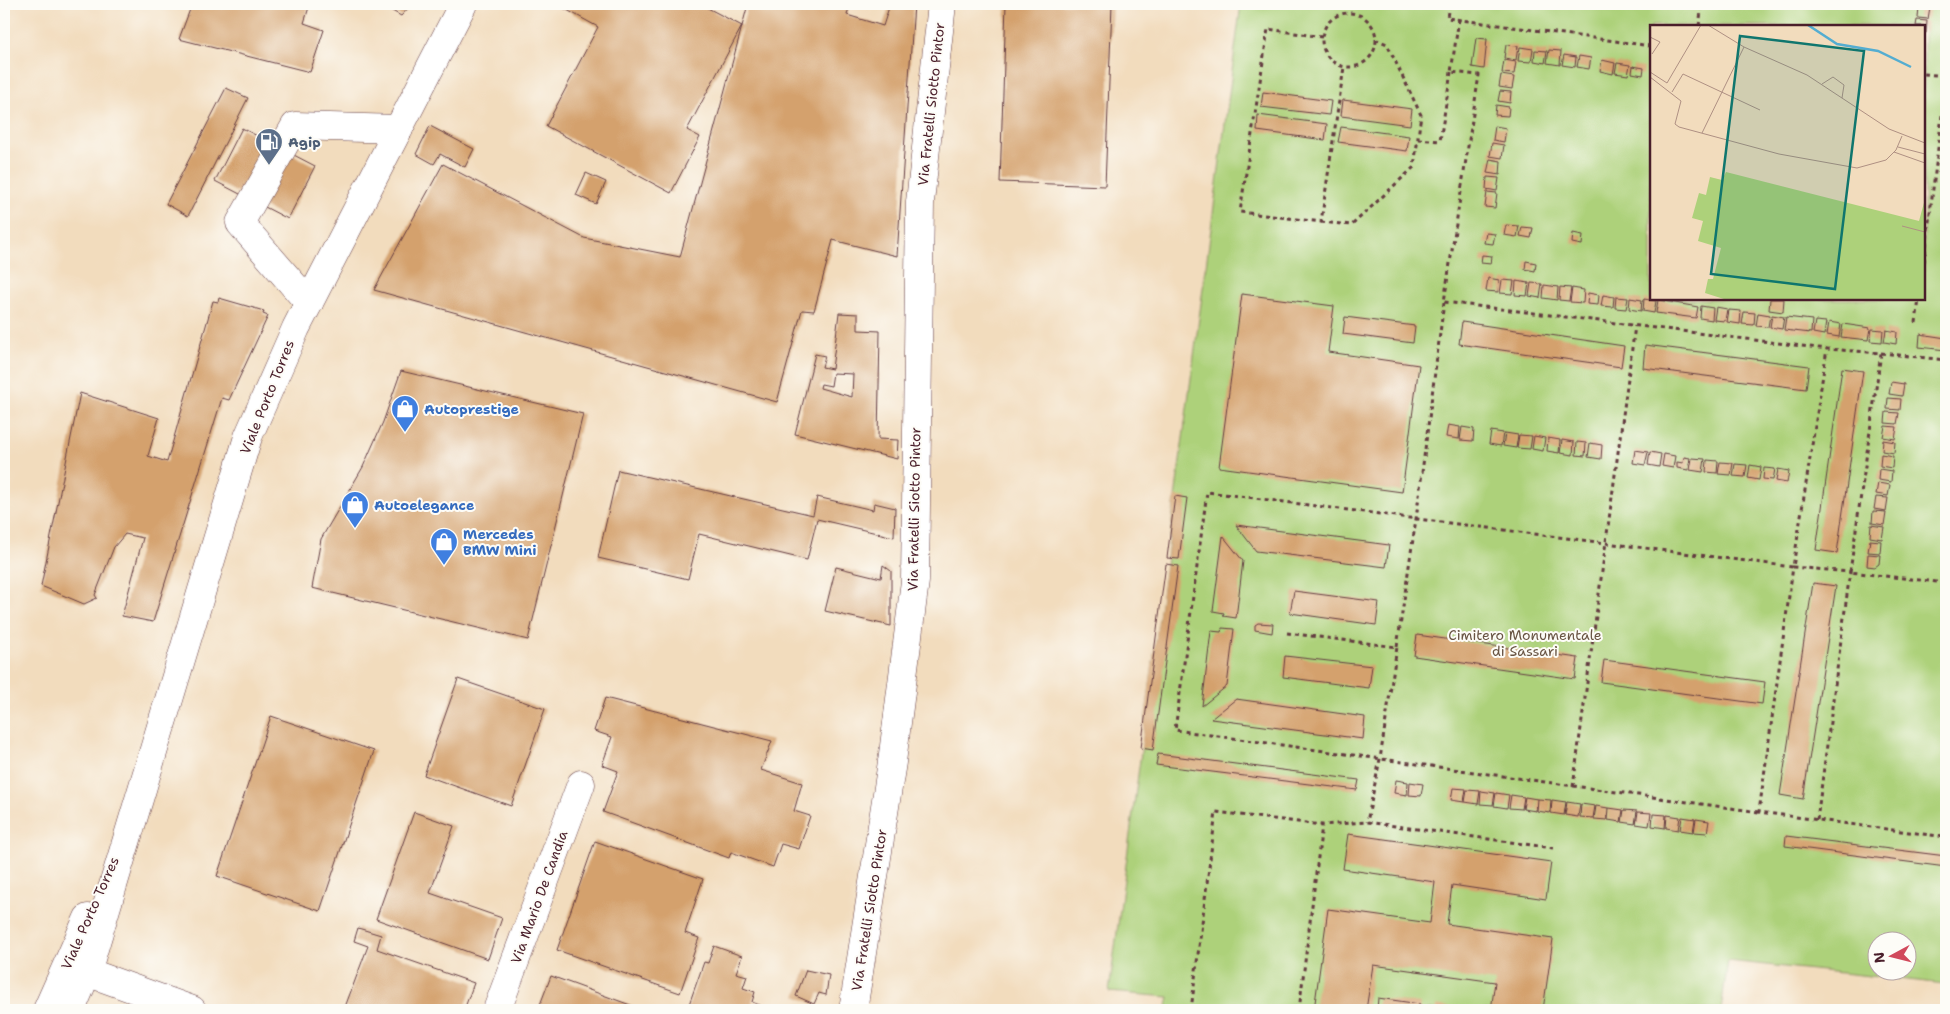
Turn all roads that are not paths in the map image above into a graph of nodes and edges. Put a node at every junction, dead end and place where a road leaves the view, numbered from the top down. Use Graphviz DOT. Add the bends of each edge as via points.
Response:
graph roads {
  1 [pos="463,4"];
  2 [pos="942,4"];
  3 [pos="399,128"];
  4 [pos="309,303"];
  5 [pos="581,784"];
  6 [pos="134,817"];
  7 [pos="87,972"];
  8 [pos="47,1010"];
  9 [pos="71,1010"];
  10 [pos="192,1010"];
  11 [pos="497,1010"];
  12 [pos="853,1010"];
  1 -- 3 [label="street, Viale Porto Torres"];
  2 -- 12 [label="street, Via Fratelli Siotto Pintor" via="920,202 914,581 892,762"];
  3 -- 4 [label="street, Viale Porto Torres"];
  3 -- 4 [label="street" via="295,126 240,223"];
  4 -- 6 [label="street, Viale Porto Torres" via="248,437"];
  5 -- 11 [label="street, Via Mario De Candia"];
  6 -- 7 [label="street, Viale Porto Torres"];
  6 -- 8 [label="street, Viale Porto Torres"];
  7 -- 9 [label="street, Viale Porto Torres"];
  7 -- 10 [label="street"];
}
